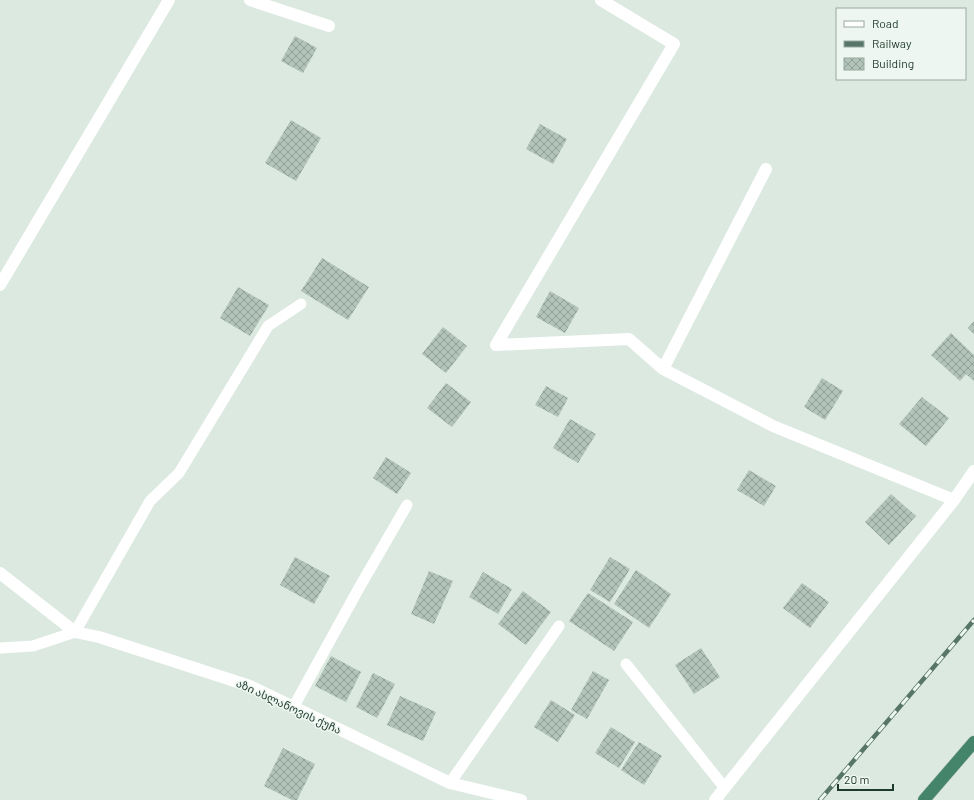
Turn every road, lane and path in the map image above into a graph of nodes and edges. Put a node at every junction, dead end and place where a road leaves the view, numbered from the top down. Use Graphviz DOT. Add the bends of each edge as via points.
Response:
graph roads {
  1 [pos="169,0"];
  2 [pos="250,0"];
  3 [pos="601,0"];
  4 [pos="329,26"];
  5 [pos="766,169"];
  6 [pos="0,285"];
  7 [pos="301,304"];
  8 [pos="664,369"];
  9 [pos="974,471"];
  10 [pos="954,500"];
  11 [pos="408,505"];
  12 [pos="0,573"];
  13 [pos="559,626"];
  14 [pos="75,632"];
  15 [pos="0,648"];
  16 [pos="626,664"];
  17 [pos="294,706"];
  18 [pos="974,742"];
  19 [pos="450,783"];
  20 [pos="724,787"];
  21 [pos="521,800"];
  22 [pos="715,800"];
  23 [pos="924,800"];
  1 -- 6 [label="street"];
  2 -- 4 [label="street"];
  3 -- 8 [label="street" via="674,44 496,345 629,339"];
  5 -- 8 [label="street"];
  7 -- 14 [label="lane" via="268,326 179,473 150,501"];
  8 -- 10 [label="street" via="772,426"];
  9 -- 10 [label="street"];
  10 -- 20 [label="street"];
  11 -- 17 [label="lane"];
  12 -- 14 [label="street, აზი ასლანოვის ქუჩა"];
  13 -- 19 [label="lane"];
  14 -- 15 [label="lane" via="33,646"];
  14 -- 17 [label="street, აზი ასლანოვის ქუჩა" via="99,637 250,686"];
  16 -- 20 [label="lane"];
  17 -- 19 [label="street, აზი ასლანოვის ქუჩა"];
  18 -- 23 [label="highway"];
  19 -- 21 [label="street, აზი ასლანოვის ქუჩა"];
  20 -- 22 [label="street"];
}
